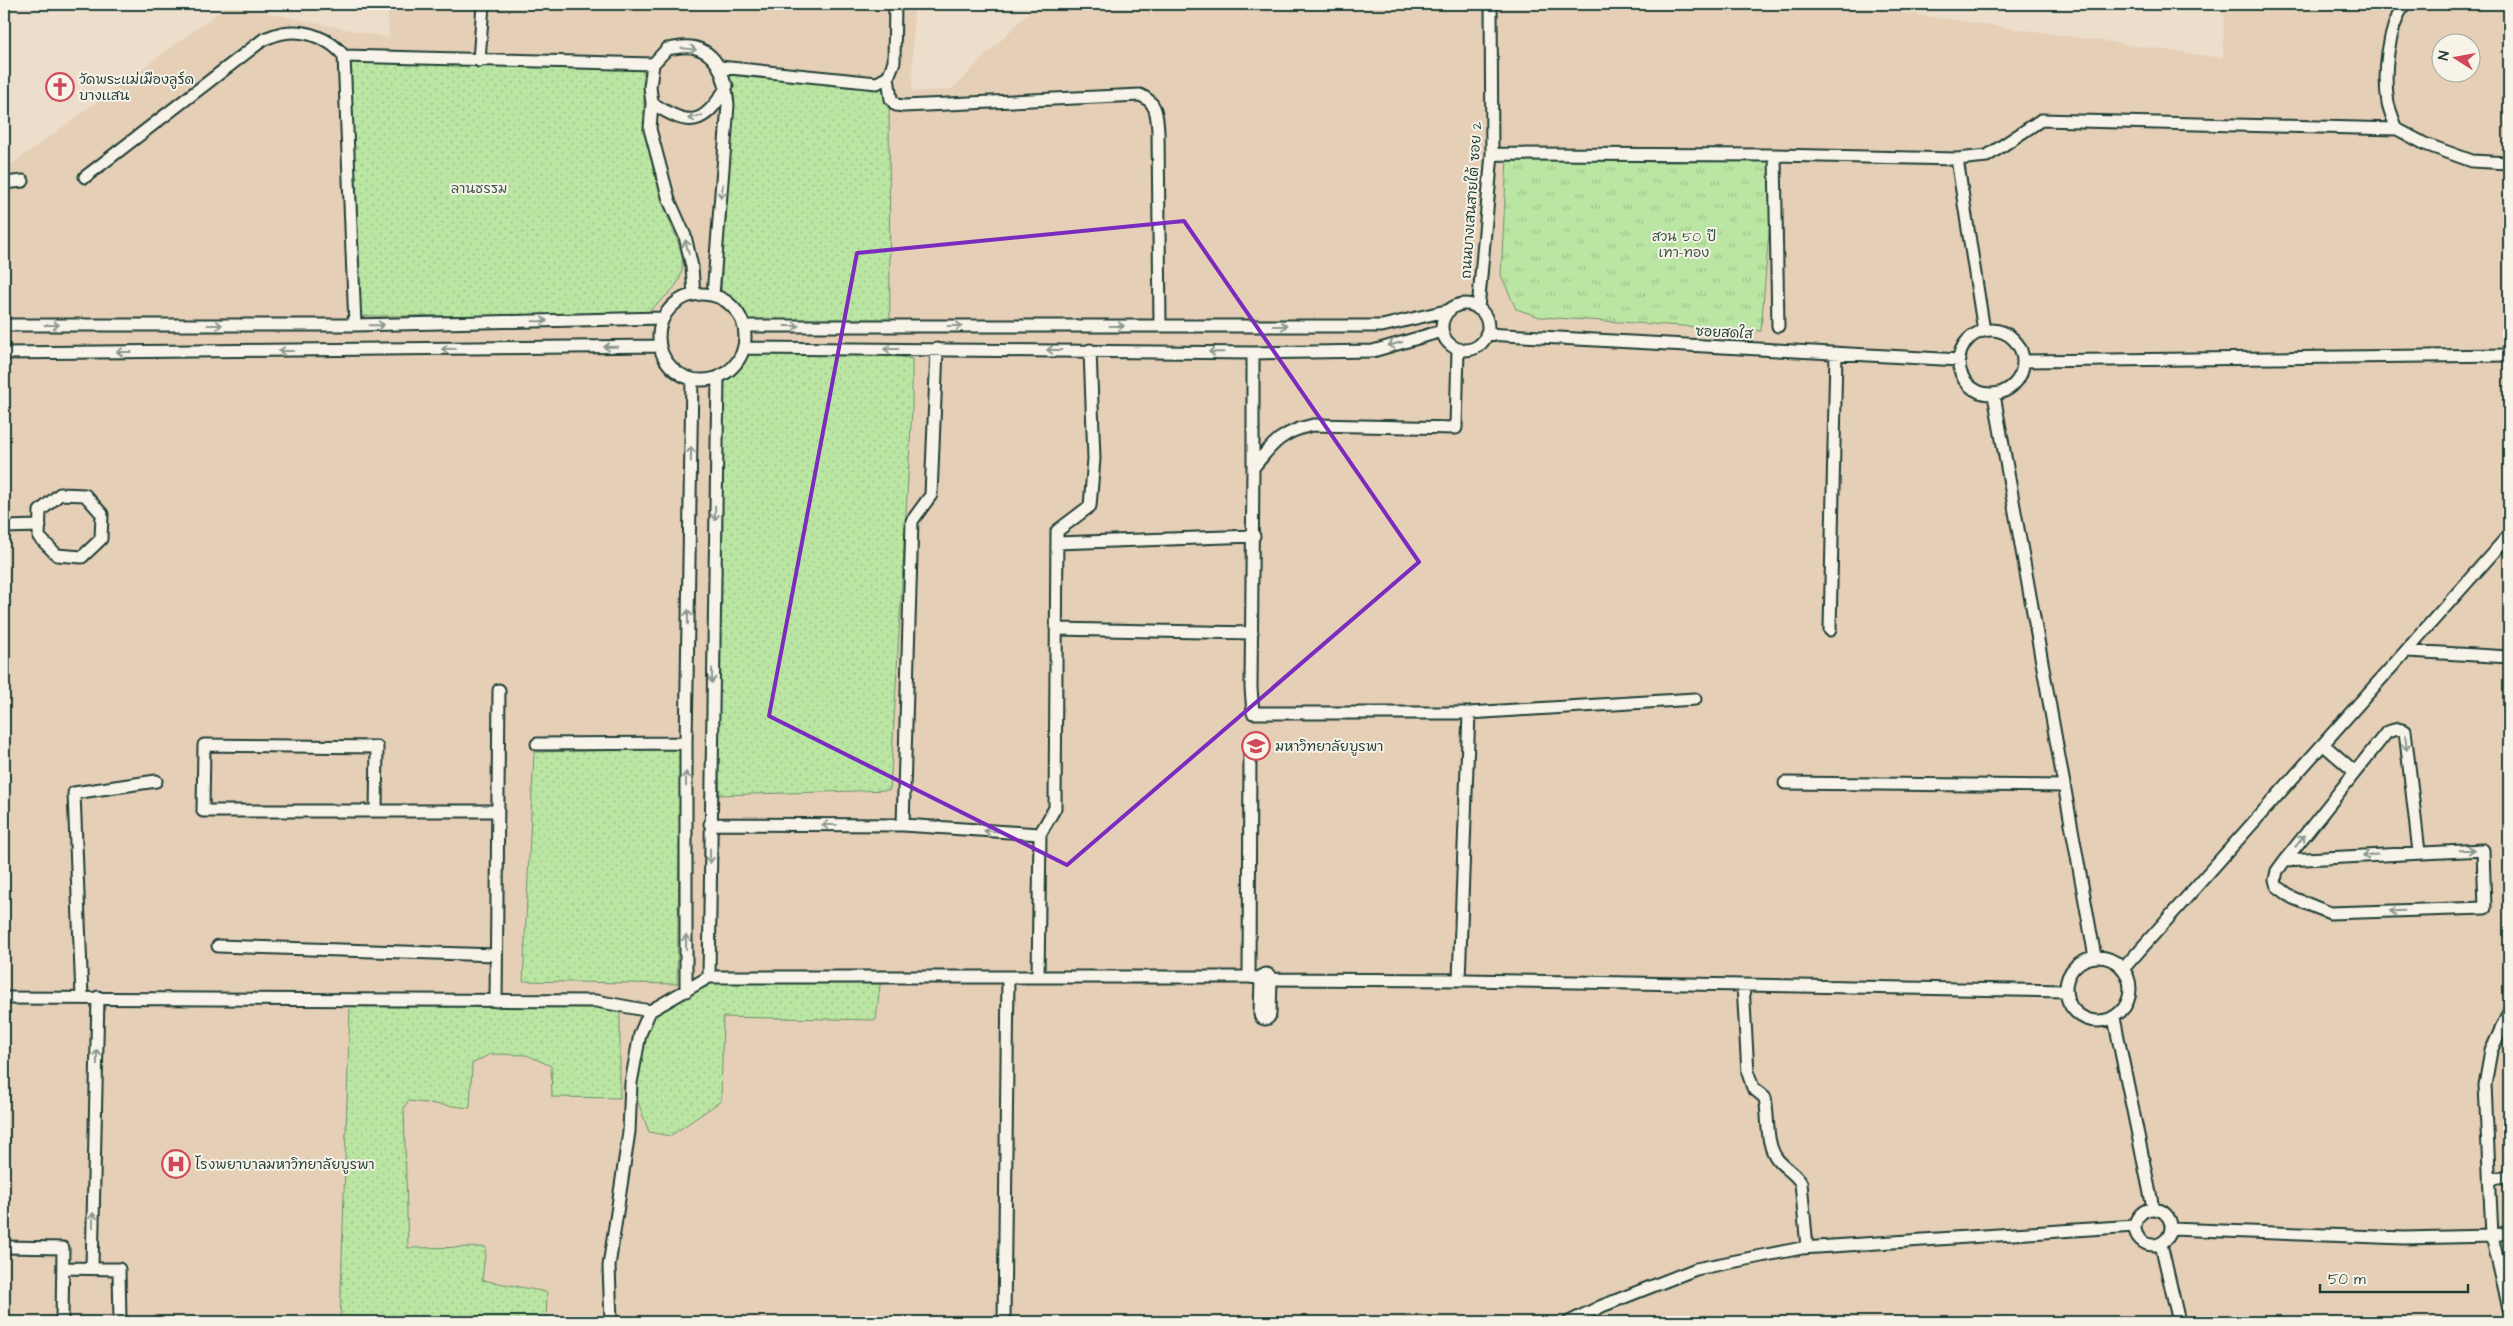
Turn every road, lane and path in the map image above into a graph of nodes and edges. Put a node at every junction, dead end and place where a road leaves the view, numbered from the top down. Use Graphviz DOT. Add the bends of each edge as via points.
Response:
graph roads {
  1 [pos="483,4"];
  2 [pos="895,4"];
  3 [pos="1491,4"];
  4 [pos="2404,4"];
  5 [pos="344,56"];
  6 [pos="479,61"];
  7 [pos="653,64"];
  8 [pos="720,67"];
  9 [pos="888,77"];
  10 [pos="726,86"];
  11 [pos="652,103"];
  12 [pos="2396,129"];
  13 [pos="1492,154"];
  14 [pos="1775,155"];
  15 [pos="1956,159"];
  16 [pos="2509,162"];
  17 [pos="85,177"];
  18 [pos="23,181"];
  19 [pos="4,183"];
  20 [pos="694,295"];
  21 [pos="713,295"];
  22 [pos="1478,309"];
  23 [pos="1450,310"];
  24 [pos="663,318"];
  25 [pos="4,325"];
  26 [pos="355,326"];
  27 [pos="744,326"];
  28 [pos="1160,326"];
  29 [pos="1778,326"];
  30 [pos="1442,331"];
  31 [pos="1984,331"];
  32 [pos="1486,334"];
  33 [pos="660,346"];
  34 [pos="744,348"];
  35 [pos="937,349"];
  36 [pos="1458,349"];
  37 [pos="1090,350"];
  38 [pos="1253,352"];
  39 [pos="4,353"];
  40 [pos="1836,354"];
  41 [pos="2509,355"];
  42 [pos="1960,360"];
  43 [pos="2023,361"];
  44 [pos="718,377"];
  45 [pos="692,379"];
  46 [pos="1994,395"];
  47 [pos="1254,468"];
  48 [pos="40,526"];
  49 [pos="4,527"];
  50 [pos="2509,535"];
  51 [pos="1254,536"];
  52 [pos="1056,543"];
  53 [pos="1056,630"];
  54 [pos="1830,630"];
  55 [pos="1252,633"];
  56 [pos="2408,651"];
  57 [pos="2509,657"];
  58 [pos="499,690"];
  59 [pos="1694,699"];
  60 [pos="1469,713"];
  61 [pos="686,743"];
  62 [pos="537,744"];
  63 [pos="1250,745"];
  64 [pos="2324,745"];
  65 [pos="2355,772"];
  66 [pos="156,781"];
  67 [pos="1785,783"];
  68 [pos="2064,786"];
  69 [pos="376,811"];
  70 [pos="498,811"];
  71 [pos="710,824"];
  72 [pos="903,825"];
  73 [pos="1040,834"];
  74 [pos="2418,852"];
  75 [pos="2285,860"];
  76 [pos="218,946"];
  77 [pos="496,955"];
  78 [pos="2095,957"];
  79 [pos="2123,969"];
  80 [pos="709,977"];
  81 [pos="1008,977"];
  82 [pos="1038,978"];
  83 [pos="1258,978"];
  84 [pos="1459,980"];
  85 [pos="1743,985"];
  86 [pos="686,991"];
  87 [pos="2065,991"];
  88 [pos="82,997"];
  89 [pos="98,997"];
  90 [pos="4,998"];
  91 [pos="496,1001"];
  92 [pos="650,1011"];
  93 [pos="2509,1012"];
  94 [pos="1264,1014"];
  95 [pos="2114,1018"];
  96 [pos="2509,1176"];
  97 [pos="2489,1180"];
  98 [pos="2153,1208"];
  99 [pos="2135,1226"];
  100 [pos="2172,1229"];
  101 [pos="2509,1232"];
  102 [pos="2492,1236"];
  103 [pos="2161,1244"];
  104 [pos="4,1247"];
  105 [pos="1807,1247"];
  106 [pos="63,1268"];
  107 [pos="92,1268"];
  108 [pos="2509,1309"];
  109 [pos="62,1322"];
  110 [pos="120,1322"];
  111 [pos="611,1322"];
  112 [pos="1004,1322"];
  113 [pos="1569,1322"];
  114 [pos="2179,1322"];
  1 -- 6 [label="lane"];
  2 -- 9 [label="lane" via="894,62"];
  3 -- 13 [label="lane, ถนนบางเสนสายใต้ ซอย 2"];
  4 -- 12 [label="lane" via="2396,18 2387,56 2388,103"];
  5 -- 6 [label="lane"];
  5 -- 17 [label="lane" via="324,39 303,34 283,32 264,39"];
  5 -- 26 [label="lane"];
  6 -- 7 [label="lane"];
  7 -- 8 [label="lane, one-way" via="667,49 692,47 708,55"];
  7 -- 11 [label="lane"];
  8 -- 9 [label="lane" via="877,83"];
  8 -- 10 [label="lane"];
  9 -- 28 [label="lane" via="891,99 896,105 904,106 1140,95 1149,98 1156,110 1158,132"];
  10 -- 11 [label="lane, one-way" via="706,114 691,120 674,118"];
  10 -- 21 [label="lane, one-way" via="724,176"];
  20 -- 11 [label="lane, one-way" via="685,236 669,200 650,129"];
  12 -- 15 [label="lane" via="2042,120 1987,156"];
  12 -- 16 [label="lane" via="2472,161"];
  13 -- 14 [label="lane"];
  13 -- 22 [label="lane, ถนนบางเสนสายใต้ ซอย 2"];
  14 -- 15 [label="lane"];
  14 -- 29 [label="lane"];
  15 -- 31 [label="lane"];
  18 -- 19 [label="lane"];
  20 -- 21 [label="lane"];
  20 -- 24 [label="lane" via="681,299"];
  21 -- 27 [label="lane" via="733,307"];
  22 -- 23 [label="lane" via="1463,304"];
  22 -- 32 [label="lane" via="1486,320"];
  28 -- 23 [label="lane, one-way" via="1382,326"];
  23 -- 30 [label="lane" via="1445,316"];
  26 -- 24 [label="lane, one-way"];
  24 -- 33 [label="lane"];
  25 -- 26 [label="lane, one-way"];
  27 -- 28 [label="lane, one-way"];
  27 -- 34 [label="lane"];
  30 -- 36 [label="lane" via="1447,342"];
  30 -- 38 [label="lane, one-way" via="1372,351"];
  31 -- 42 [label="lane" via="1970,338"];
  31 -- 43 [label="lane" via="1995,330 2015,340"];
  32 -- 36 [label="lane" via="1478,346"];
  32 -- 40 [label="lane, ซอยสดใส"];
  33 -- 39 [label="lane, one-way"];
  33 -- 45 [label="lane" via="671,368"];
  35 -- 34 [label="lane, one-way"];
  34 -- 44 [label="lane" via="730,370"];
  37 -- 35 [label="lane, one-way"];
  35 -- 72 [label="lane" via="931,495 912,521"];
  36 -- 47 [label="lane" via="1456,428 1313,425 1291,430 1275,440"];
  38 -- 37 [label="lane, one-way"];
  37 -- 52 [label="lane" via="1094,459 1090,506 1056,531"];
  38 -- 47 [label="lane"];
  40 -- 42 [label="lane, ซอยสดใส"];
  40 -- 54 [label="lane"];
  41 -- 43 [label="lane"];
  42 -- 46 [label="lane" via="1961,371 1969,385 1983,394"];
  43 -- 46 [label="lane" via="2021,376 2014,386"];
  44 -- 45 [label="lane"];
  44 -- 71 [label="lane, one-way"];
  61 -- 45 [label="lane, one-way"];
  46 -- 68 [label="lane"];
  47 -- 51 [label="lane"];
  48 -- 48 [label="lane" via="39,537 57,556 82,556 101,539 102,514 85,495 60,494 40,511"];
  48 -- 49 [label="lane"];
  50 -- 56 [label="lane"];
  51 -- 52 [label="lane"];
  51 -- 55 [label="lane"];
  52 -- 53 [label="lane"];
  53 -- 55 [label="lane"];
  53 -- 73 [label="lane" via="1055,808"];
  55 -- 60 [label="lane" via="1253,713"];
  56 -- 57 [label="lane"];
  56 -- 64 [label="lane"];
  58 -- 70 [label="lane"];
  59 -- 60 [label="lane"];
  60 -- 84 [label="lane"];
  61 -- 62 [label="lane"];
  86 -- 61 [label="lane, one-way"];
  63 -- 83 [label="lane"];
  64 -- 65 [label="lane"];
  64 -- 79 [label="lane"];
  65 -- 74 [label="lane, one-way" via="2387,732 2398,728 2405,730"];
  75 -- 65 [label="lane, one-way"];
  66 -- 88 [label="lane" via="74,793"];
  67 -- 68 [label="lane"];
  68 -- 78 [label="lane"];
  69 -- 69 [label="lane" via="377,747 204,745 202,811"];
  69 -- 70 [label="lane"];
  70 -- 77 [label="lane"];
  72 -- 71 [label="lane, one-way"];
  71 -- 80 [label="lane, one-way"];
  73 -- 72 [label="lane, one-way"];
  73 -- 82 [label="lane"];
  74 -- 75 [label="lane, one-way"];
  74 -- 75 [label="lane, one-way" via="2483,850 2485,908 2330,913 2293,898 2277,886 2277,871"];
  76 -- 77 [label="lane"];
  77 -- 91 [label="lane"];
  78 -- 79 [label="lane" via="2108,958"];
  78 -- 87 [label="lane" via="2077,964 2069,973"];
  79 -- 95 [label="lane" via="2130,986 2130,997"];
  80 -- 81 [label="lane"];
  80 -- 86 [label="lane"];
  81 -- 82 [label="lane"];
  81 -- 112 [label="lane"];
  82 -- 83 [label="lane"];
  83 -- 84 [label="lane"];
  83 -- 94 [label="street"];
  84 -- 85 [label="lane"];
  85 -- 87 [label="lane"];
  85 -- 105 [label="lane" via="1748,1073 1753,1088 1765,1098 1770,1141 1777,1160 1801,1183"];
  86 -- 92 [label="lane"];
  87 -- 95 [label="lane" via="2074,1012 2084,1019 2095,1022"];
  88 -- 89 [label="lane"];
  88 -- 90 [label="lane"];
  89 -- 91 [label="lane"];
  107 -- 89 [label="lane, one-way"];
  91 -- 92 [label="lane" via="596,1001"];
  92 -- 111 [label="lane" via="640,1034 631,1083 629,1132 609,1266"];
  93 -- 97 [label="lane" via="2490,1051 2485,1086"];
  95 -- 98 [label="lane"];
  96 -- 97 [label="lane"];
  97 -- 102 [label="lane"];
  98 -- 99 [label="lane" via="2141,1213"];
  98 -- 100 [label="lane" via="2168,1216"];
  99 -- 103 [label="lane" via="2138,1238 2143,1242 2155,1246"];
  99 -- 105 [label="lane"];
  100 -- 102 [label="lane" via="2404,1238"];
  100 -- 103 [label="lane"];
  101 -- 102 [label="lane"];
  102 -- 108 [label="lane"];
  103 -- 114 [label="lane"];
  104 -- 106 [label="lane" via="63,1248"];
  105 -- 113 [label="lane" via="1696,1270"];
  106 -- 107 [label="lane"];
  106 -- 109 [label="lane"];
  107 -- 110 [label="lane" via="119,1269"];
}
